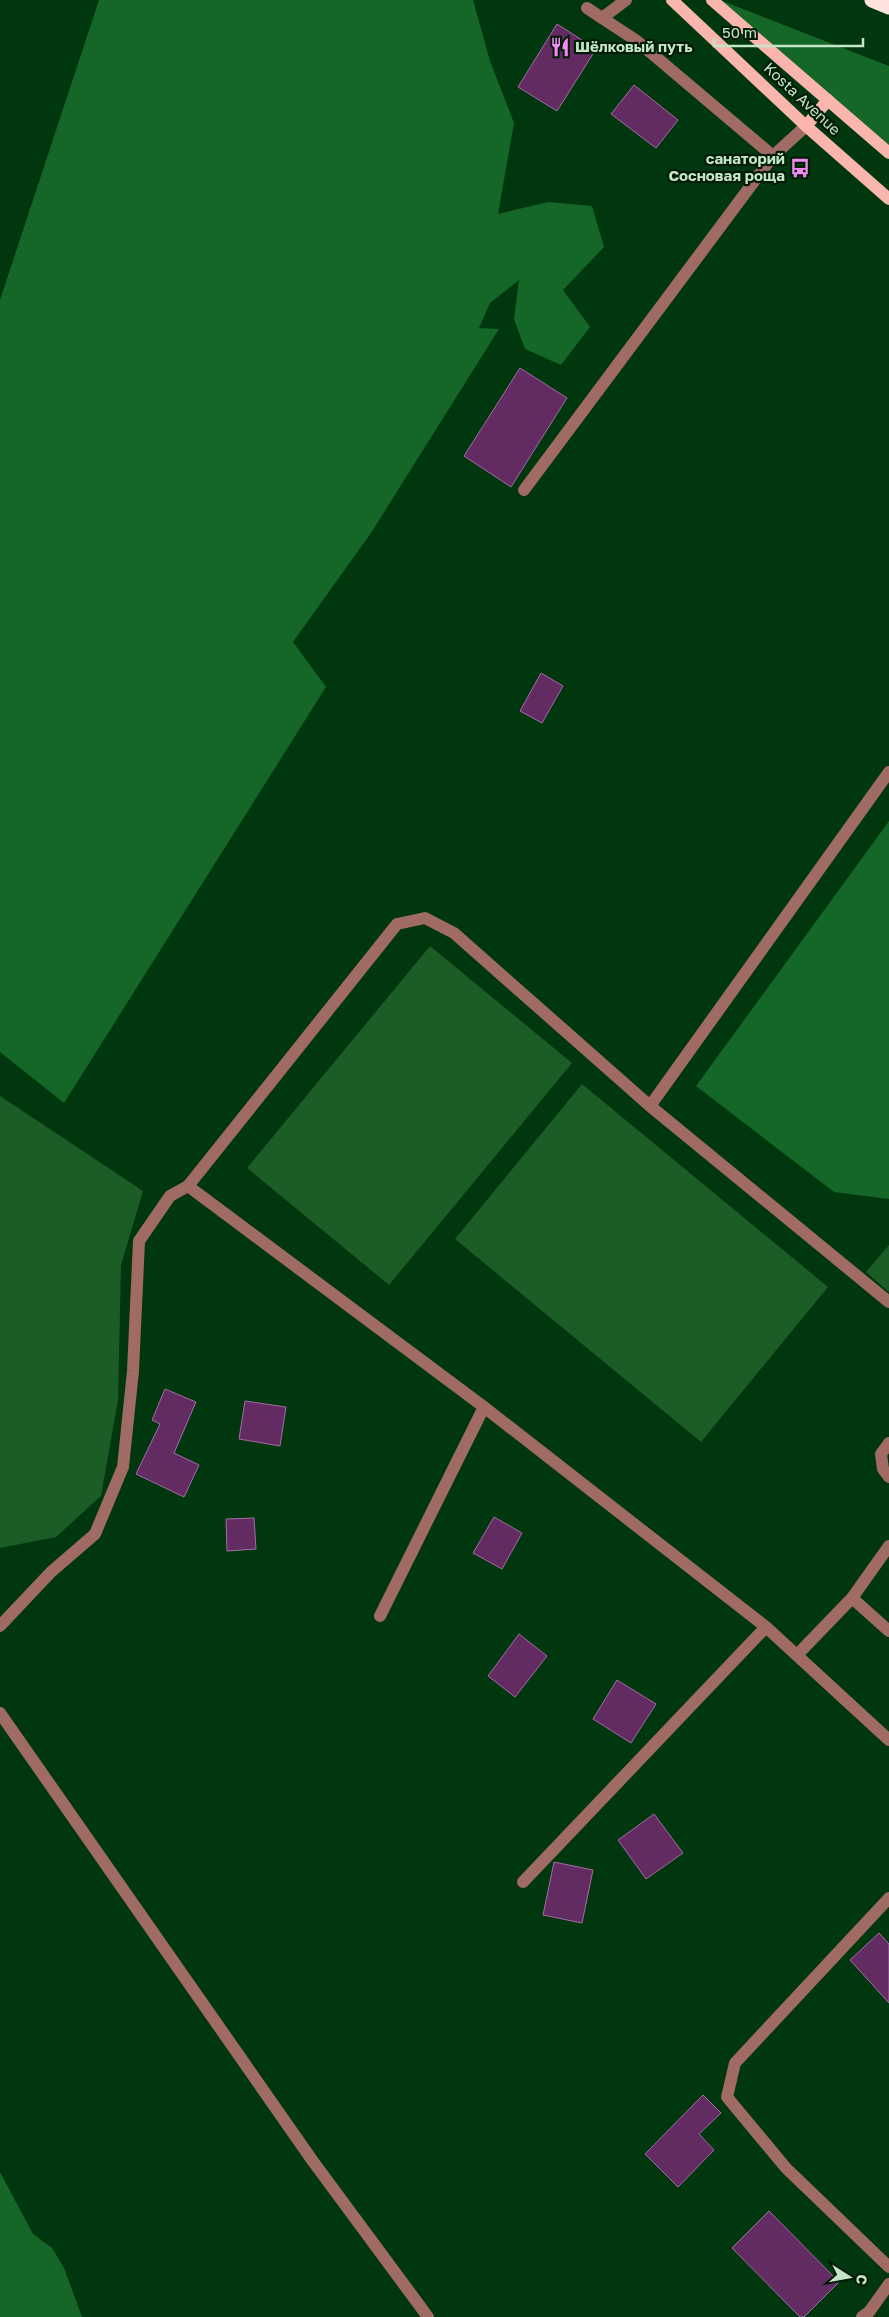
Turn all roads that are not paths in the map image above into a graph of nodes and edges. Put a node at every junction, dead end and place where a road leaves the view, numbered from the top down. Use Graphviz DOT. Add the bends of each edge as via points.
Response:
graph roads {
  1 [pos="626,0"];
  2 [pos="672,0"];
  3 [pos="712,0"];
  4 [pos="872,0"];
  5 [pos="889,7"];
  6 [pos="587,8"];
  7 [pos="602,18"];
  8 [pos="828,100"];
  9 [pos="806,126"];
  10 [pos="889,153"];
  11 [pos="773,156"];
  12 [pos="889,199"];
  13 [pos="524,490"];
  14 [pos="889,772"];
  15 [pos="650,1106"];
  16 [pos="188,1186"];
  17 [pos="889,1302"];
  18 [pos="484,1407"];
  19 [pos="889,1443"];
  20 [pos="889,1477"];
  21 [pos="889,1546"];
  22 [pos="852,1598"];
  23 [pos="380,1616"];
  24 [pos="0,1626"];
  25 [pos="766,1627"];
  26 [pos="889,1630"];
  27 [pos="797,1655"];
  28 [pos="0,1713"];
  29 [pos="889,1740"];
  30 [pos="523,1882"];
  31 [pos="889,1898"];
  32 [pos="889,2267"];
  33 [pos="889,2284"];
  34 [pos="428,2317"];
  35 [pos="862,2317"];
  1 -- 7 [label="street"];
  2 -- 9 [label="main road, Kosta Avenue"];
  3 -- 8 [label="main road, Kosta Avenue"];
  4 -- 5 [label="highway"];
  6 -- 7 [label="street"];
  7 -- 11 [label="street" via="637,41"];
  8 -- 9 [label="main road"];
  8 -- 10 [label="main road, Kosta Avenue"];
  9 -- 11 [label="street"];
  9 -- 12 [label="main road, Kosta Avenue"];
  11 -- 13 [label="street"];
  14 -- 15 [label="street"];
  15 -- 16 [label="street" via="454,933 425,918 397,924"];
  15 -- 17 [label="street"];
  16 -- 18 [label="street"];
  16 -- 24 [label="street" via="170,1196 139,1240 133,1370 123,1467 95,1534 51,1572"];
  18 -- 23 [label="street"];
  18 -- 25 [label="street"];
  19 -- 20 [label="street" via="881,1454 883,1469"];
  21 -- 22 [label="street"];
  22 -- 26 [label="street"];
  22 -- 27 [label="street"];
  25 -- 27 [label="street"];
  25 -- 30 [label="street"];
  27 -- 29 [label="street"];
  28 -- 34 [label="street" via="312,2160"];
  31 -- 32 [label="street" via="735,2063 727,2097 786,2168"];
  33 -- 35 [label="street"];
}
